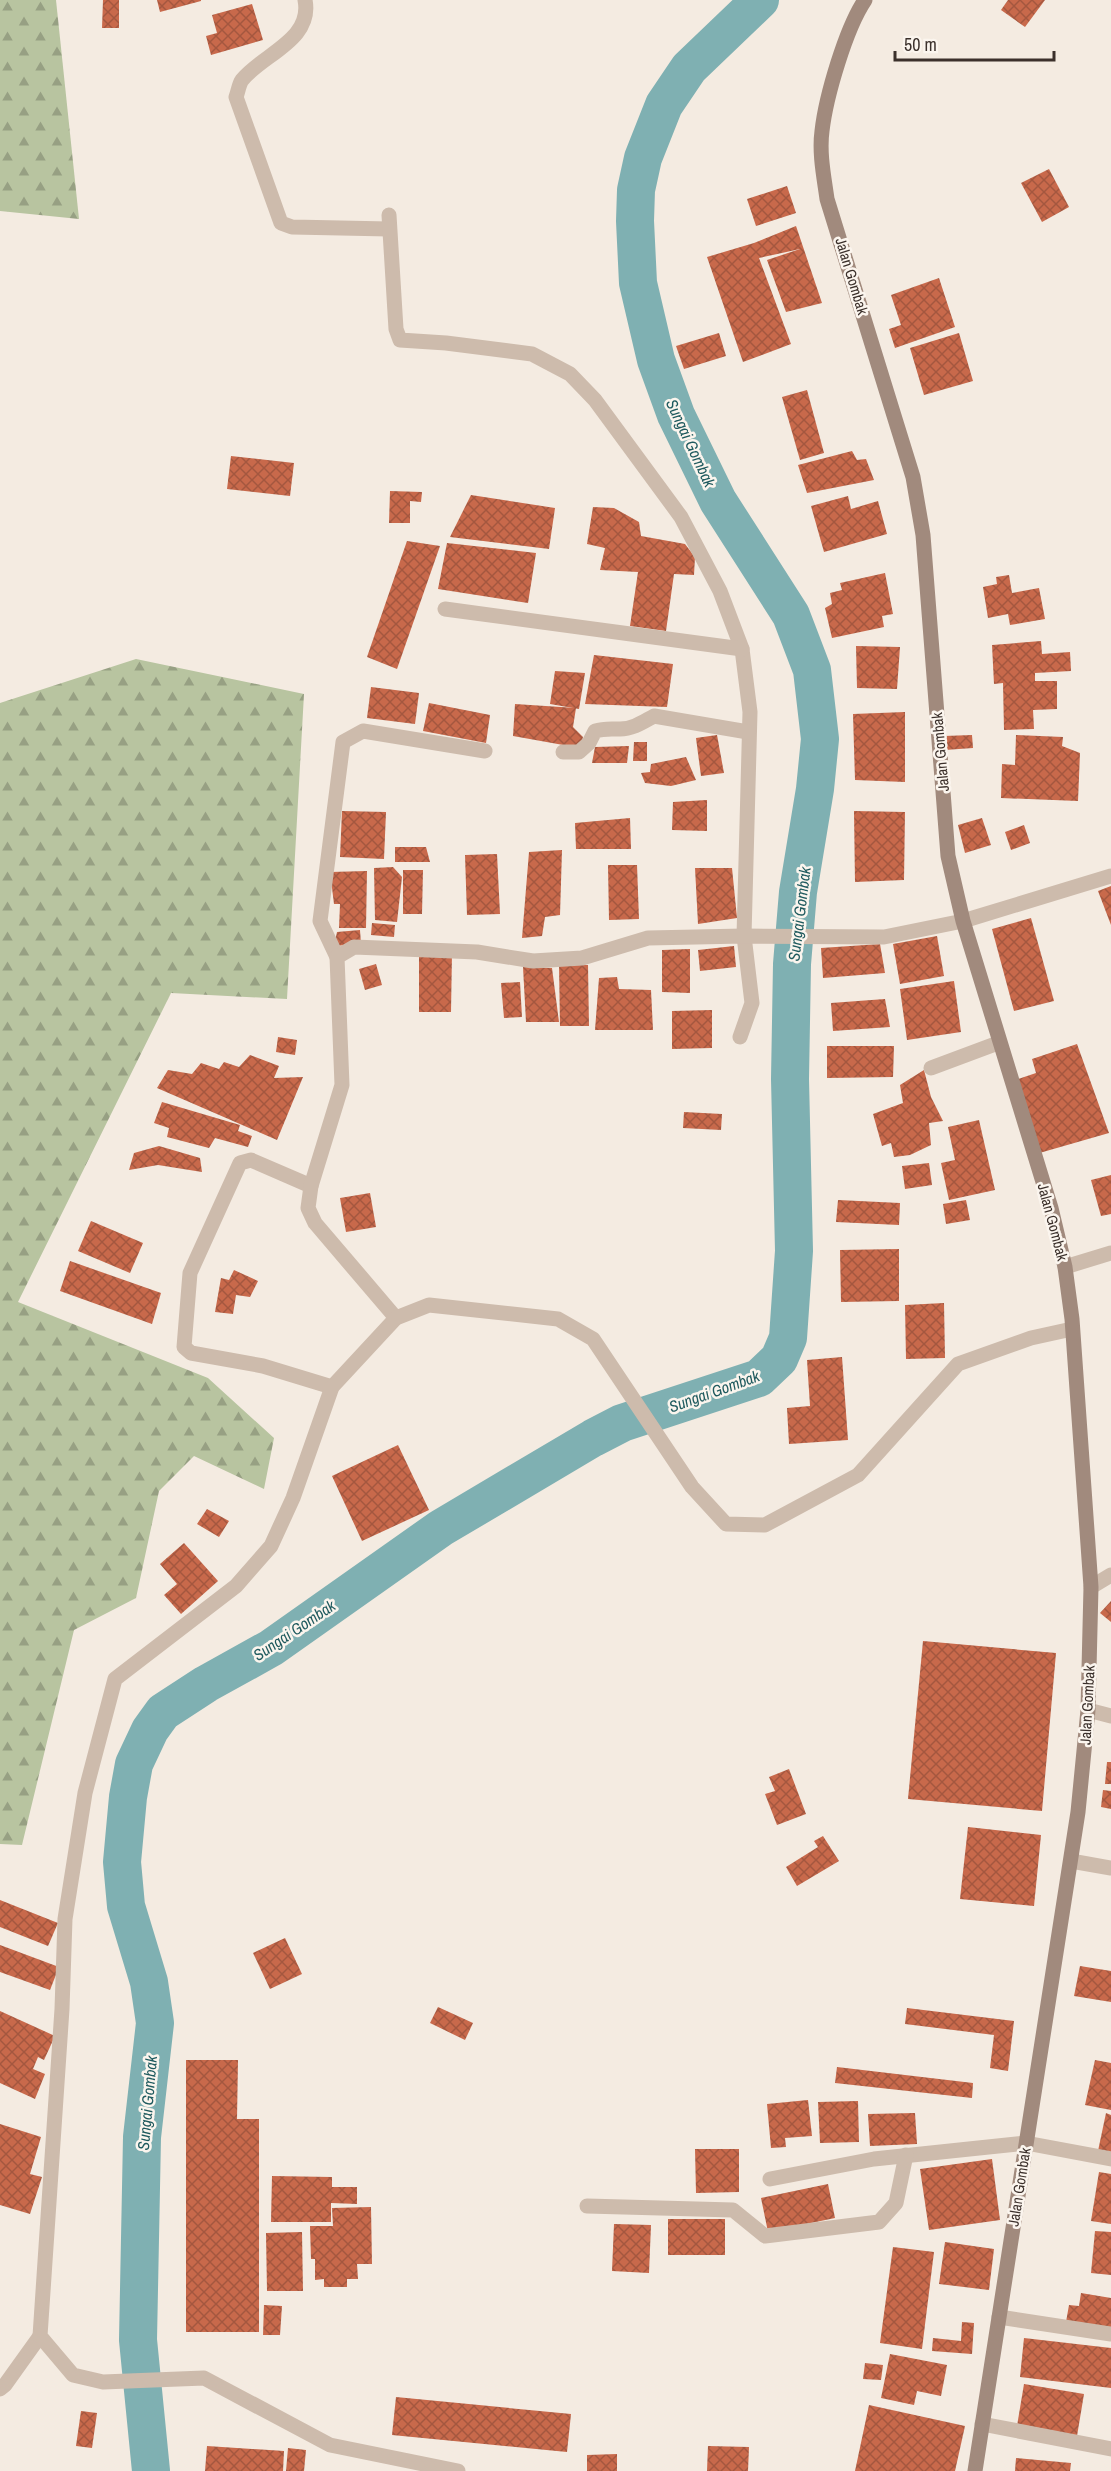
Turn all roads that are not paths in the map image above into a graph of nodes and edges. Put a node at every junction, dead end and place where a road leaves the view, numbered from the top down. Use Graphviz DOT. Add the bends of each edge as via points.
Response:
graph roads {
  1 [pos="305,0"];
  2 [pos="865,0"];
  3 [pos="445,609"];
  4 [pos="742,649"];
  5 [pos="748,732"];
  6 [pos="485,751"];
  7 [pos="563,752"];
  8 [pos="1111,876"];
  9 [pos="963,921"];
  10 [pos="744,936"];
  11 [pos="337,957"];
  12 [pos="740,1037"];
  13 [pos="998,1043"];
  14 [pos="931,1068"];
  15 [pos="311,1186"];
  16 [pos="1111,1253"];
  17 [pos="1065,1268"];
  18 [pos="396,1318"];
  19 [pos="1072,1329"];
  20 [pos="332,1387"];
  21 [pos="1111,1575"];
  22 [pos="1091,1587"];
  23 [pos="1088,1710"];
  24 [pos="1111,1716"];
  25 [pos="1071,1861"];
  26 [pos="1111,1868"];
  27 [pos="1026,2143"];
  28 [pos="906,2155"];
  29 [pos="1111,2158"];
  30 [pos="770,2179"];
  31 [pos="587,2206"];
  32 [pos="999,2317"];
  33 [pos="1111,2334"];
  34 [pos="40,2336"];
  35 [pos="0,2389"];
  36 [pos="982,2424"];
  37 [pos="1111,2449"];
  38 [pos="458,2471"];
  39 [pos="975,2471"];
  1 -- 4 [label="street" via="307,11 299,32 241,81 236,97 281,223 292,227 389,222 400,340 531,354 570,374 595,400 681,518 720,591"];
  2 -- 9 [label="main road, Jalan Gombak" via="856,13 836,72 822,131 822,161 827,199 913,477 923,535 948,856"];
  3 -- 4 [label="street"];
  4 -- 5 [label="street"];
  5 -- 7 [label="street" via="654,716 639,725 595,731 579,752"];
  5 -- 10 [label="street"];
  6 -- 11 [label="street" via="363,731 343,742 320,921"];
  8 -- 9 [label="street"];
  9 -- 10 [label="street" via="885,937"];
  9 -- 13 [label="main road, Jalan Gombak"];
  10 -- 11 [label="street" via="648,938 582,958 534,962 477,952 354,947"];
  10 -- 12 [label="street" via="752,1003"];
  11 -- 15 [label="street" via="342,1085"];
  13 -- 14 [label="street"];
  13 -- 17 [label="main road, Jalan Gombak" via="1051,1208"];
  15 -- 18 [label="street" via="308,1208 315,1223"];
  15 -- 20 [label="street" via="251,1160 240,1163 190,1274 184,1347 191,1353 263,1366"];
  16 -- 17 [label="street"];
  17 -- 19 [label="main road, Jalan Gombak"];
  18 -- 19 [label="street" via="429,1305 558,1319 593,1339 693,1488 726,1524 765,1525 858,1475 958,1364 1030,1338"];
  18 -- 20 [label="street"];
  19 -- 22 [label="main road, Jalan Gombak"];
  20 -- 34 [label="street" via="293,1498 271,1546 236,1586 115,1678 85,1793 64,1919 62,2008"];
  21 -- 22 [label="street"];
  22 -- 23 [label="main road, Jalan Gombak"];
  23 -- 24 [label="street"];
  23 -- 25 [label="main road, Jalan Gombak"];
  25 -- 26 [label="street"];
  25 -- 27 [label="main road, Jalan Gombak"];
  27 -- 28 [label="street"];
  27 -- 29 [label="street"];
  27 -- 32 [label="main road, Jalan Gombak"];
  28 -- 30 [label="street"];
  28 -- 31 [label="street" via="896,2203 879,2222 765,2236 733,2210"];
  32 -- 33 [label="street"];
  32 -- 36 [label="main road, Jalan Gombak"];
  34 -- 35 [label="street"];
  34 -- 38 [label="street" via="73,2375 103,2382 204,2378 330,2445"];
  36 -- 37 [label="street"];
  36 -- 39 [label="main road, Jalan Gombak"];
}
